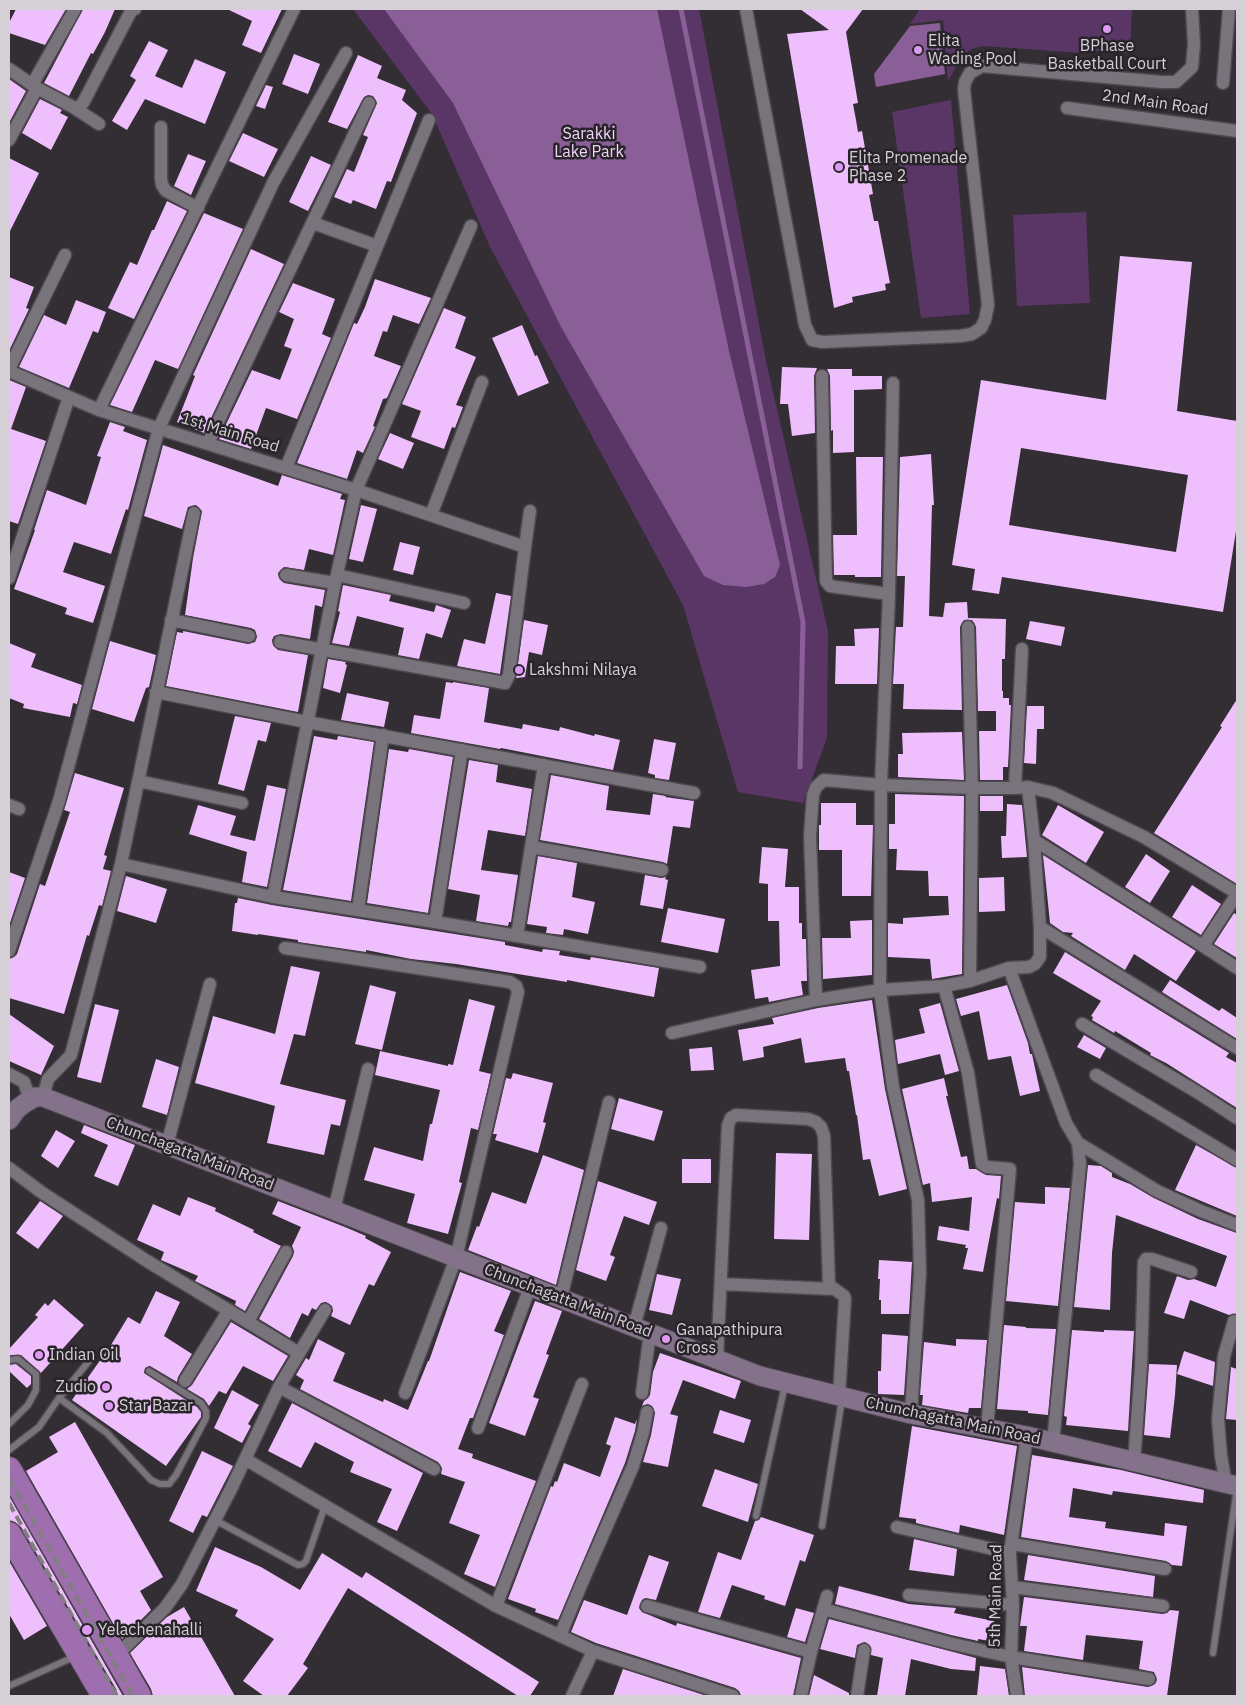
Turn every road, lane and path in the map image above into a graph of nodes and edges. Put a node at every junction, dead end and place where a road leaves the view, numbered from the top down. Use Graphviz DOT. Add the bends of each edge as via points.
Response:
graph roads {
  1 [pos="75,9"];
  2 [pos="135,9"];
  3 [pos="294,9"];
  4 [pos="746,9"];
  5 [pos="1192,9"];
  6 [pos="1229,9"];
  7 [pos="346,53"];
  8 [pos="9,69"];
  9 [pos="1223,83"];
  10 [pos="35,86"];
  11 [pos="369,103"];
  12 [pos="73,107"];
  13 [pos="1067,108"];
  14 [pos="429,120"];
  15 [pos="99,124"];
  16 [pos="161,127"];
  17 [pos="1237,131"];
  18 [pos="9,140"];
  19 [pos="198,208"];
  20 [pos="313,223"];
  21 [pos="471,226"];
  22 [pos="377,246"];
  23 [pos="66,255"];
  24 [pos="9,370"];
  25 [pos="822,376"];
  26 [pos="482,382"];
  27 [pos="893,383"];
  28 [pos="69,397"];
  29 [pos="99,410"];
  30 [pos="159,428"];
  31 [pos="208,443"];
  32 [pos="286,468"];
  33 [pos="356,490"];
  34 [pos="530,511"];
  35 [pos="194,512"];
  36 [pos="431,516"];
  37 [pos="525,547"];
  38 [pos="286,575"];
  39 [pos="9,578"];
  40 [pos="336,579"];
  41 [pos="888,594"];
  42 [pos="464,603"];
  43 [pos="171,620"];
  44 [pos="968,627"];
  45 [pos="249,636"];
  46 [pos="280,642"];
  47 [pos="322,649"];
  48 [pos="1022,649"];
  49 [pos="156,692"];
  50 [pos="307,722"];
  51 [pos="383,735"];
  52 [pos="462,750"];
  53 [pos="544,765"];
  54 [pos="138,781"];
  55 [pos="880,785"];
  56 [pos="1028,787"];
  57 [pos="972,788"];
  58 [pos="1015,788"];
  59 [pos="694,793"];
  60 [pos="242,803"];
  61 [pos="1034,840"];
  62 [pos="531,847"];
  63 [pos="121,864"];
  64 [pos="662,870"];
  65 [pos="1237,894"];
  66 [pos="273,897"];
  67 [pos="358,910"];
  68 [pos="435,922"];
  69 [pos="1040,927"];
  70 [pos="517,936"];
  71 [pos="10,945"];
  72 [pos="1203,946"];
  73 [pos="285,948"];
  74 [pos="700,967"];
  75 [pos="1008,968"];
  76 [pos="1237,968"];
  77 [pos="970,981"];
  78 [pos="210,984"];
  79 [pos="944,986"];
  80 [pos="880,990"];
  81 [pos="816,1000"];
  82 [pos="1082,1024"];
  83 [pos="672,1033"];
  84 [pos="1237,1048"];
  85 [pos="368,1069"];
  86 [pos="9,1074"];
  87 [pos="1096,1075"];
  88 [pos="37,1098"];
  89 [pos="609,1102"];
  90 [pos="1237,1118"];
  91 [pos="9,1120"];
  92 [pos="1078,1143"];
  93 [pos="167,1145"];
  94 [pos="1237,1160"];
  95 [pos="9,1168"];
  96 [pos="334,1210"];
  97 [pos="1237,1225"];
  98 [pos="661,1228"];
  99 [pos="286,1252"];
  100 [pos="456,1258"];
  101 [pos="1191,1272"];
  102 [pos="721,1284"];
  103 [pos="530,1287"];
  104 [pos="833,1289"];
  105 [pos="561,1298"];
  106 [pos="229,1310"];
  107 [pos="325,1310"];
  108 [pos="1234,1321"];
  109 [pos="248,1322"];
  110 [pos="642,1330"];
  111 [pos="299,1353"];
  112 [pos="717,1359"];
  113 [pos="9,1360"];
  114 [pos="89,1361"];
  115 [pos="149,1371"];
  116 [pos="185,1381"];
  117 [pos="786,1382"];
  118 [pos="582,1384"];
  119 [pos="279,1387"];
  120 [pos="405,1394"];
  121 [pos="642,1394"];
  122 [pos="840,1396"];
  123 [pos="59,1398"];
  124 [pos="647,1412"];
  125 [pos="911,1414"];
  126 [pos="9,1424"];
  127 [pos="478,1428"];
  128 [pos="987,1428"];
  129 [pos="1026,1436"];
  130 [pos="1053,1443"];
  131 [pos="9,1450"];
  132 [pos="245,1459"];
  133 [pos="1134,1462"];
  134 [pos="9,1469"];
  135 [pos="434,1469"];
  136 [pos="1233,1486"];
  137 [pos="325,1506"];
  138 [pos="756,1516"];
  139 [pos="215,1520"];
  140 [pos="822,1526"];
  141 [pos="897,1527"];
  142 [pos="9,1534"];
  143 [pos="1011,1549"];
  144 [pos="1165,1569"];
  145 [pos="1012,1587"];
  146 [pos="909,1595"];
  147 [pos="827,1596"];
  148 [pos="1013,1605"];
  149 [pos="496,1606"];
  150 [pos="647,1606"];
  151 [pos="1163,1606"];
  152 [pos="823,1609"];
  153 [pos="560,1636"];
  154 [pos="864,1650"];
  155 [pos="592,1651"];
  156 [pos="811,1652"];
  157 [pos="1213,1653"];
  158 [pos="79,1654"];
  159 [pos="116,1656"];
  160 [pos="1012,1656"];
  161 [pos="1149,1679"];
  162 [pos="9,1686"];
  163 [pos="99,1695"];
  164 [pos="139,1696"];
  165 [pos="572,1696"];
  166 [pos="733,1696"];
  167 [pos="801,1696"];
  168 [pos="857,1696"];
  169 [pos="1017,1696"];
  1 -- 10 [label="street"];
  2 -- 12 [label="street" via="131,11 83,103 78,108"];
  3 -- 19 [label="street"];
  4 -- 5 [label="street" via="805,325 812,340 822,342 961,336 981,328 988,305 964,90 970,73 982,66 1176,82 1192,67"];
  6 -- 9 [label="street"];
  7 -- 30 [label="street" via="273,183"];
  8 -- 10 [label="street"];
  10 -- 12 [label="street"];
  10 -- 18 [label="street"];
  11 -- 20 [label="street"];
  12 -- 15 [label="street"];
  13 -- 17 [label="street, 2nd Main Road"];
  14 -- 22 [label="street"];
  16 -- 19 [label="street" via="162,185"];
  19 -- 29 [label="street"];
  20 -- 22 [label="street"];
  20 -- 31 [label="street"];
  21 -- 33 [label="street"];
  22 -- 32 [label="street"];
  23 -- 24 [label="street"];
  24 -- 28 [label="street"];
  25 -- 41 [label="street" via="826,580 830,586"];
  26 -- 36 [label="street"];
  27 -- 41 [label="street"];
  28 -- 29 [label="street"];
  28 -- 39 [label="street"];
  29 -- 30 [label="street"];
  30 -- 31 [label="street, 1st Main Road"];
  30 -- 71 [label="street, 1st Main Road" via="59,801"];
  31 -- 32 [label="street, 1st Main Road"];
  32 -- 33 [label="street, 1st Main Road"];
  33 -- 36 [label="street, 1st Main Road"];
  33 -- 40 [label="street"];
  34 -- 37 [label="street"];
  35 -- 43 [label="street"];
  36 -- 37 [label="street, 1st Main Road"];
  37 -- 47 [label="street" via="509,675 505,683"];
  38 -- 40 [label="street"];
  40 -- 42 [label="street"];
  40 -- 47 [label="street"];
  41 -- 55 [label="street"];
  43 -- 45 [label="street"];
  43 -- 49 [label="street"];
  44 -- 57 [label="street"];
  46 -- 47 [label="street"];
  47 -- 50 [label="street"];
  48 -- 58 [label="street"];
  49 -- 50 [label="street"];
  49 -- 54 [label="street"];
  50 -- 51 [label="street"];
  50 -- 66 [label="street"];
  51 -- 52 [label="street"];
  51 -- 67 [label="street"];
  52 -- 53 [label="street"];
  52 -- 68 [label="street"];
  53 -- 59 [label="street"];
  53 -- 62 [label="street"];
  54 -- 60 [label="street"];
  54 -- 63 [label="street"];
  55 -- 57 [label="street"];
  55 -- 80 [label="street"];
  55 -- 81 [label="street" via="824,780 813,795 810,836"];
  56 -- 58 [label="street"];
  56 -- 61 [label="street"];
  56 -- 65 [label="street" via="1053,792 1144,836"];
  57 -- 58 [label="street"];
  57 -- 77 [label="street"];
  61 -- 69 [label="street"];
  61 -- 72 [label="street"];
  62 -- 64 [label="street"];
  62 -- 70 [label="street"];
  63 -- 66 [label="street"];
  63 -- 88 [label="street" via="72,1055 48,1080"];
  65 -- 72 [label="street"];
  66 -- 67 [label="street"];
  67 -- 68 [label="street"];
  68 -- 70 [label="street"];
  69 -- 75 [label="street" via="1038,961 1029,967"];
  69 -- 84 [label="street"];
  70 -- 74 [label="street"];
  72 -- 76 [label="street"];
  73 -- 100 [label="street" via="510,982 516,986 518,992"];
  75 -- 77 [label="street"];
  75 -- 92 [label="street" via="1066,1123"];
  77 -- 79 [label="street"];
  78 -- 93 [label="street"];
  79 -- 80 [label="street"];
  79 -- 128 [label="street" via="968,1074 982,1164 1010,1169"];
  80 -- 81 [label="street"];
  80 -- 125 [label="street" via="893,1087 918,1200 920,1272"];
  81 -- 83 [label="street"];
  82 -- 90 [label="street"];
  85 -- 96 [label="street"];
  86 -- 88 [label="street" via="24,1082"];
  87 -- 94 [label="street"];
  88 -- 91 [label="street" via="17,1109"];
  88 -- 93 [label="street, Chunchagatta Main Road"];
  89 -- 105 [label="street"];
  92 -- 97 [label="street" via="1157,1191"];
  92 -- 130 [label="street" via="1080,1164"];
  93 -- 96 [label="street, Chunchagatta Main Road"];
  95 -- 106 [label="street" via="147,1261"];
  96 -- 100 [label="street, Chunchagatta Main Road"];
  98 -- 110 [label="street"];
  99 -- 109 [label="street"];
  100 -- 103 [label="street, Chunchagatta Main Road"];
  100 -- 120 [label="street"];
  101 -- 133 [label="street" via="1152,1259 1144,1262"];
  102 -- 104 [label="street"];
  102 -- 104 [label="street" via="728,1124 736,1115 808,1119 821,1127 824,1136 829,1285"];
  102 -- 112 [label="street"];
  103 -- 105 [label="street, Chunchagatta Main Road"];
  103 -- 127 [label="street"];
  104 -- 122 [label="street" via="845,1299"];
  105 -- 110 [label="street, Chunchagatta Main Road"];
  106 -- 109 [label="street"];
  106 -- 116 [label="street"];
  107 -- 111 [label="street"];
  108 -- 136 [label="street" via="1224,1356 1218,1419 1221,1456"];
  109 -- 111 [label="street"];
  110 -- 112 [label="street, Chunchagatta Main Road"];
  110 -- 121 [label="street"];
  111 -- 119 [label="street"];
  112 -- 117 [label="street, Chunchagatta Main Road" via="760,1376"];
  113 -- 126 [label="lane" via="18,1359 36,1374 36,1390 28,1405"];
  114 -- 123 [label="lane"];
  115 -- 123 [label="lane" via="201,1403 206,1411 206,1418 169,1484 152,1480 106,1433"];
  117 -- 122 [label="street, Chunchagatta Main Road"];
  117 -- 138 [label="lane"];
  118 -- 149 [label="street"];
  119 -- 132 [label="street"];
  119 -- 135 [label="street"];
  122 -- 125 [label="street, Chunchagatta Main Road"];
  122 -- 140 [label="lane"];
  123 -- 131 [label="lane" via="39,1427"];
  124 -- 153 [label="street" via="633,1466"];
  125 -- 128 [label="street, Chunchagatta Main Road"];
  128 -- 129 [label="street, Chunchagatta Main Road"];
  129 -- 130 [label="street, Chunchagatta Main Road"];
  129 -- 143 [label="street, 5th Main Road"];
  130 -- 133 [label="street, Chunchagatta Main Road"];
  132 -- 137 [label="street"];
  132 -- 139 [label="street"];
  133 -- 136 [label="street, Chunchagatta Main Road"];
  134 -- 159 [label="highway"];
  136 -- 157 [label="lane"];
  137 -- 139 [label="lane" via="306,1561 298,1565"];
  137 -- 149 [label="street"];
  139 -- 159 [label="street" via="167,1606"];
  141 -- 143 [label="street"];
  142 -- 158 [label="highway"];
  143 -- 144 [label="street"];
  143 -- 145 [label="street, 5th Main Road"];
  145 -- 148 [label="street, 5th Main Road"];
  145 -- 151 [label="street"];
  146 -- 148 [label="street"];
  147 -- 152 [label="street"];
  148 -- 160 [label="street, 5th Main Road"];
  149 -- 153 [label="street"];
  150 -- 156 [label="street"];
  152 -- 156 [label="street"];
  152 -- 160 [label="street" via="949,1643"];
  153 -- 155 [label="street"];
  154 -- 168 [label="street"];
  155 -- 165 [label="street"];
  155 -- 166 [label="street"];
  156 -- 167 [label="street"];
  158 -- 162 [label="lane"];
  158 -- 163 [label="highway"];
  159 -- 164 [label="highway"];
  160 -- 161 [label="street"];
  160 -- 169 [label="street, 5th Main Road"];
}
